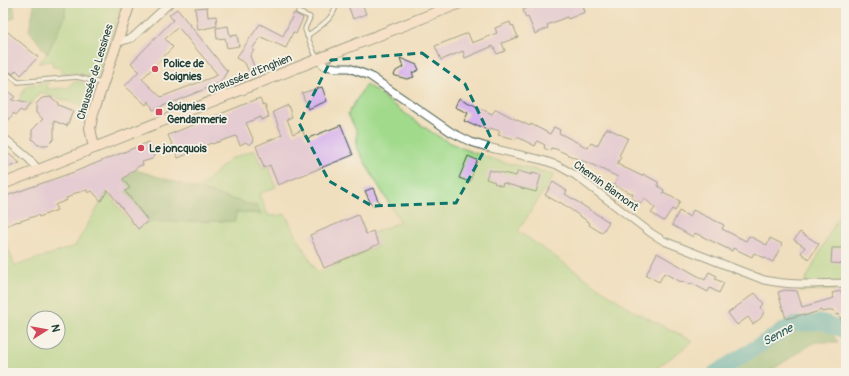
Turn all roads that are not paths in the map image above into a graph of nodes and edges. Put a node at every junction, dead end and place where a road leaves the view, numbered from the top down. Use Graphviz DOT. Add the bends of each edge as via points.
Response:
graph roads {
  1 [pos="130,3"];
  2 [pos="170,3"];
  3 [pos="337,3"];
  4 [pos="460,3"];
  5 [pos="298,12"];
  6 [pos="307,36"];
  7 [pos="116,43"];
  8 [pos="318,60"];
  9 [pos="3,70"];
  10 [pos="102,84"];
  11 [pos="3,137"];
  12 [pos="94,148"];
  13 [pos="38,169"];
  14 [pos="3,184"];
  15 [pos="846,282"];
  1 -- 7 [label="main road, Chaussée de Lessines"];
  2 -- 7 [label="street" via="132,38"];
  3 -- 6 [label="lane" via="328,22"];
  4 -- 8 [label="main road, Chaussée d'Enghien"];
  5 -- 6 [label="lane" via="310,17 305,29"];
  6 -- 8 [label="lane"];
  7 -- 10 [label="main road, Chaussée de Lessines"];
  8 -- 12 [label="main road, Chaussée d'Enghien"];
  8 -- 15 [label="street, Chemin Biamont" via="325,66 349,68 370,76 452,132 471,142 557,165 575,175 664,241 764,280 799,284"];
  9 -- 10 [label="lane" via="18,82 77,77"];
  10 -- 12 [label="main road, Chaussée de Lessines" via="90,128"];
  11 -- 13 [label="street"];
  12 -- 13 [label="main road, Chaussée d'Enghien"];
  13 -- 14 [label="main road, Chaussée d'Enghien"];
}
